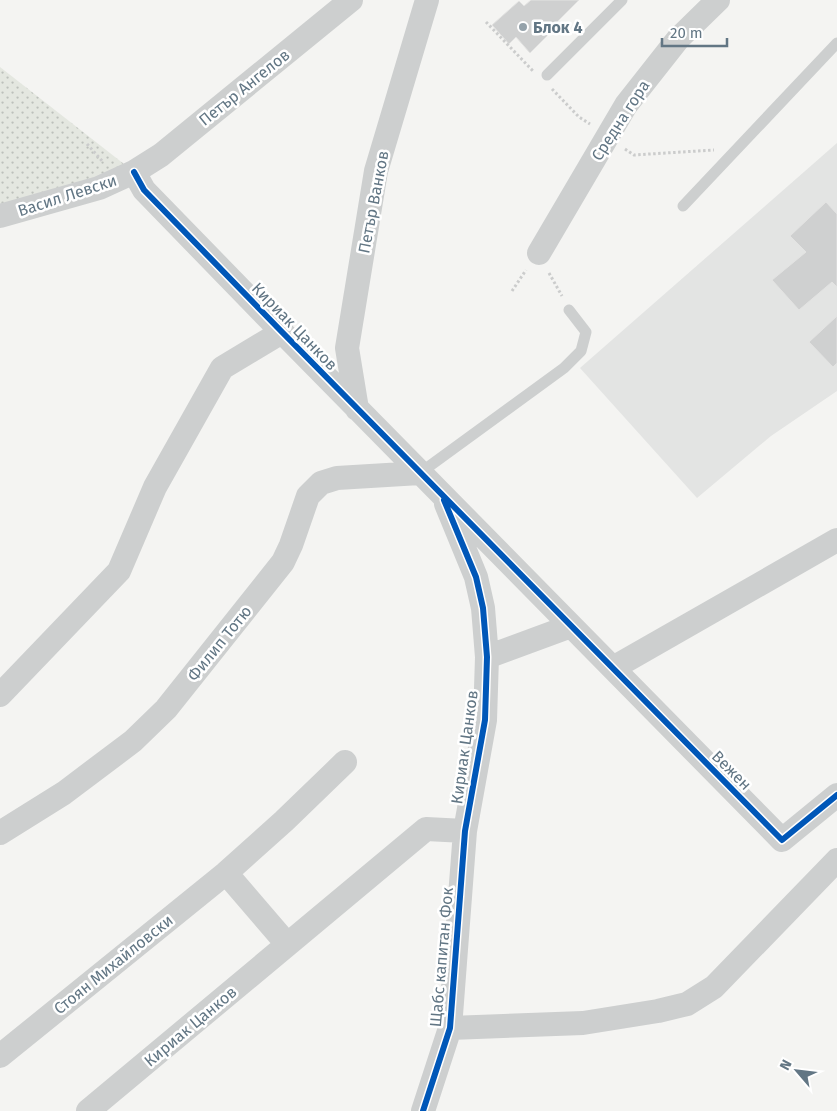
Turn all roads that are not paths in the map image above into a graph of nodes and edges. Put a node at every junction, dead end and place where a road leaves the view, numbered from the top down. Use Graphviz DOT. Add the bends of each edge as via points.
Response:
graph roads {
  1 [pos="351,0"];
  2 [pos="427,0"];
  3 [pos="622,0"];
  4 [pos="718,0"];
  5 [pos="837,43"];
  6 [pos="541,74"];
  7 [pos="134,172"];
  8 [pos="682,206"];
  9 [pos="0,216"];
  10 [pos="539,253"];
  11 [pos="569,310"];
  12 [pos="282,332"];
  13 [pos="357,409"];
  14 [pos="420,473"];
  15 [pos="442,494"];
  16 [pos="837,540"];
  17 [pos="571,626"];
  18 [pos="487,657"];
  19 [pos="613,668"];
  20 [pos="0,695"];
  21 [pos="345,762"];
  22 [pos="837,795"];
  23 [pos="465,831"];
  24 [pos="0,833"];
  25 [pos="837,860"];
  26 [pos="226,873"];
  27 [pos="287,944"];
  28 [pos="450,1028"];
  29 [pos="0,1056"];
  30 [pos="88,1111"];
  31 [pos="422,1111"];
  1 -- 7 [label="street, Петър Ангелов" via="161,154"];
  2 -- 13 [label="street, Петър Ванков" via="376,171 347,348"];
  3 -- 6 [label="lane"];
  4 -- 10 [label="street, Средна гора" via="678,38 626,105"];
  5 -- 8 [label="lane"];
  7 -- 9 [label="street, Васил Левски" via="99,188"];
  7 -- 12 [label="street, Кириак Цанков" via="144,190"];
  11 -- 14 [label="lane" via="586,332 582,352"];
  12 -- 13 [label="street, Кириак Цанков"];
  12 -- 20 [label="street" via="222,368 154,487 119,571"];
  13 -- 14 [label="street, Кириак Цанков"];
  14 -- 15 [label="street, Кириак Цанков"];
  14 -- 24 [label="street, Филип Тотю" via="337,478 321,483 308,496 283,562 166,709 126,747 64,793"];
  15 -- 17 [label="street, Кириак Цанков"];
  15 -- 18 [label="street, Кириак Цанков" via="476,577 483,608"];
  16 -- 19 [label="street"];
  17 -- 18 [label="street"];
  17 -- 19 [label="street, Кириак Цанков"];
  18 -- 23 [label="street, Кириак Цанков" via="485,720"];
  19 -- 22 [label="street, Вежен" via="782,840"];
  21 -- 26 [label="street, Стоян Михайловски"];
  23 -- 27 [label="street, Кириак Цанков" via="426,829"];
  23 -- 28 [label="street, Щабс капитан Фок"];
  25 -- 28 [label="street, Щабс капитан Фок" via="714,988 687,1004 583,1023"];
  26 -- 27 [label="street"];
  26 -- 29 [label="street, Стоян Михайловски"];
  27 -- 30 [label="street, Кириак Цанков"];
  28 -- 31 [label="street, Щабс капитан Фок"];
}
